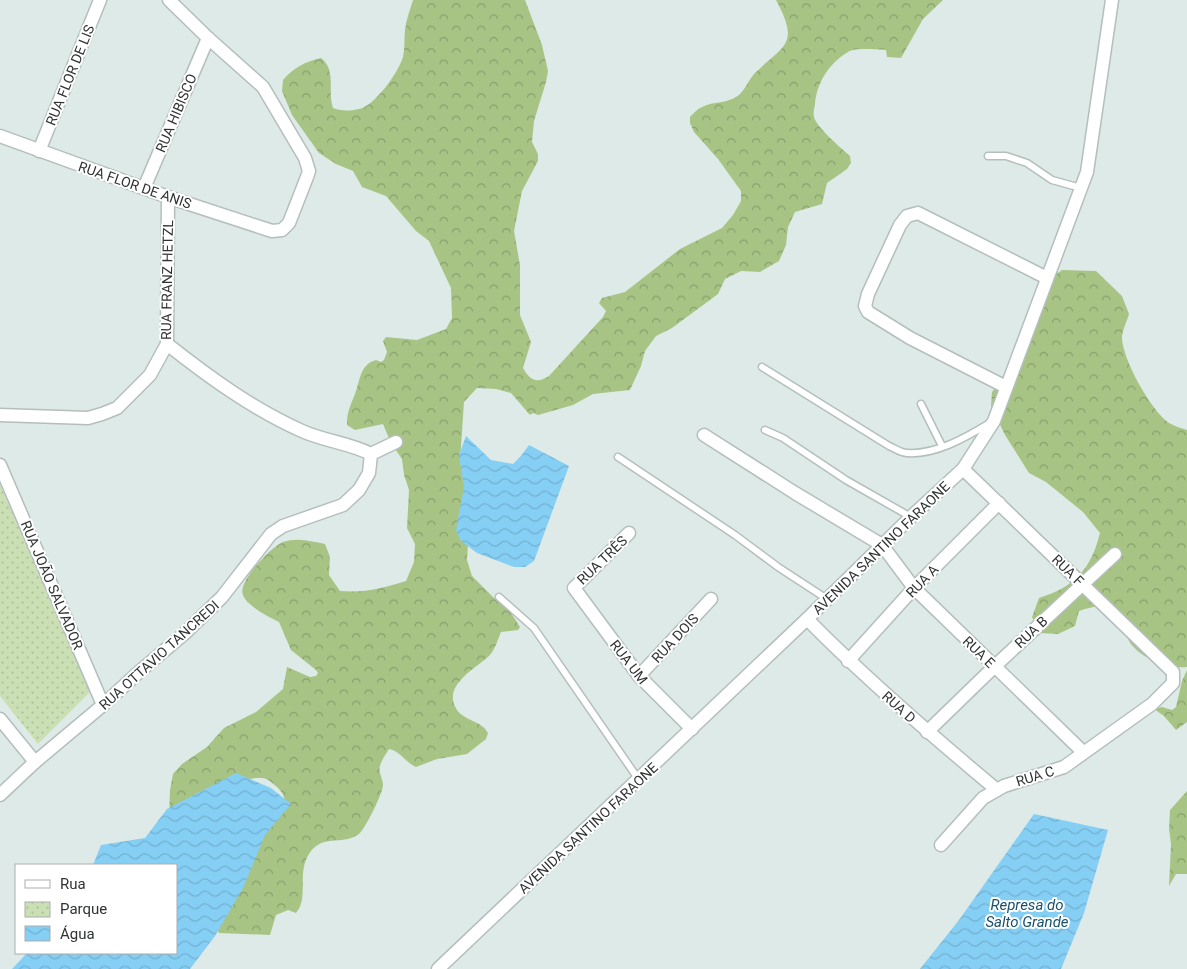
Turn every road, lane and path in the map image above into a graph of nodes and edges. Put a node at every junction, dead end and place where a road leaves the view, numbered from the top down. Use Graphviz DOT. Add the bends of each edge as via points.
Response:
graph roads {
  1 [pos="100,0"];
  2 [pos="170,0"];
  3 [pos="1112,0"];
  4 [pos="208,38"];
  5 [pos="0,136"];
  6 [pos="40,151"];
  7 [pos="988,156"];
  8 [pos="144,188"];
  9 [pos="1080,188"];
  10 [pos="168,197"];
  11 [pos="1047,278"];
  12 [pos="167,344"];
  13 [pos="762,367"];
  14 [pos="1006,387"];
  15 [pos="921,404"];
  16 [pos="0,415"];
  17 [pos="994,421"];
  18 [pos="765,430"];
  19 [pos="704,434"];
  20 [pos="396,442"];
  21 [pos="942,446"];
  22 [pos="371,454"];
  23 [pos="618,457"];
  24 [pos="0,466"];
  25 [pos="963,469"];
  26 [pos="999,503"];
  27 [pos="911,517"];
  28 [pos="630,533"];
  29 [pos="882,545"];
  30 [pos="1115,554"];
  31 [pos="1082,584"];
  32 [pos="574,588"];
  33 [pos="914,588"];
  34 [pos="499,597"];
  35 [pos="711,599"];
  36 [pos="827,599"];
  37 [pos="807,619"];
  38 [pos="848,661"];
  39 [pos="994,666"];
  40 [pos="1173,672"];
  41 [pos="638,676"];
  42 [pos="103,705"];
  43 [pos="0,719"];
  44 [pos="692,729"];
  45 [pos="927,732"];
  46 [pos="1083,752"];
  47 [pos="35,762"];
  48 [pos="639,780"];
  49 [pos="997,790"];
  50 [pos="0,794"];
  51 [pos="941,844"];
  52 [pos="438,969"];
  1 -- 6 [label="street, RUA FLOR DE LIS"];
  2 -- 4 [label="street"];
  3 -- 9 [label="street, AVENIDA SANTINO FARAONE" via="1087,172"];
  4 -- 8 [label="street, RUA HIBISCO"];
  4 -- 10 [label="street, RUA FLOR DE ANIS" via="263,87 305,158 309,170 306,184 289,223 282,230 272,231"];
  5 -- 6 [label="street, RUA FLOR DE ANIS"];
  6 -- 8 [label="street, RUA FLOR DE ANIS"];
  7 -- 9 [label="lane" via="1006,156 1027,163 1052,180"];
  8 -- 10 [label="street, RUA FLOR DE ANIS"];
  9 -- 11 [label="street, AVENIDA SANTINO FARAONE"];
  10 -- 12 [label="street, RUA FRANZ HETZL"];
  11 -- 14 [label="street, AVENIDA SANTINO FARAONE"];
  11 -- 14 [label="street" via="918,213 907,216 900,225 868,294 865,306 868,312 910,338"];
  12 -- 16 [label="street, RUA FRANZ HETZL" via="150,375 117,408 88,418"];
  12 -- 22 [label="street" via="207,376 260,410 304,432"];
  13 -- 21 [label="lane" via="889,446 905,453"];
  14 -- 17 [label="street, AVENIDA SANTINO FARAONE"];
  15 -- 21 [label="lane"];
  17 -- 21 [label="lane"];
  17 -- 25 [label="street, AVENIDA SANTINO FARAONE"];
  18 -- 27 [label="lane"];
  19 -- 29 [label="street"];
  20 -- 22 [label="street"];
  22 -- 42 [label="street, RUA OTTAVIO TANCREDI" via="369,473 359,490 342,505 283,526 271,534 222,596"];
  23 -- 36 [label="lane"];
  24 -- 42 [label="street, RUA JOÃO SALVADOR"];
  25 -- 26 [label="street, RUA F"];
  25 -- 27 [label="street, AVENIDA SANTINO FARAONE"];
  26 -- 31 [label="street, RUA F"];
  26 -- 33 [label="street, RUA A"];
  27 -- 29 [label="street, AVENIDA SANTINO FARAONE"];
  28 -- 32 [label="street, RUA TRÊS"];
  29 -- 33 [label="street, RUA E"];
  29 -- 36 [label="street, AVENIDA SANTINO FARAONE"];
  30 -- 31 [label="street, RUA B"];
  31 -- 39 [label="street, RUA B"];
  31 -- 40 [label="street, RUA F"];
  32 -- 41 [label="street, RUA UM"];
  33 -- 38 [label="street, RUA A"];
  33 -- 39 [label="street, RUA E"];
  34 -- 48 [label="lane" via="534,628"];
  35 -- 41 [label="street, RUA DOIS"];
  36 -- 37 [label="street, AVENIDA SANTINO FARAONE"];
  37 -- 38 [label="street, RUA D"];
  37 -- 44 [label="street, AVENIDA SANTINO FARAONE"];
  38 -- 45 [label="street, RUA D"];
  39 -- 45 [label="street, RUA B"];
  39 -- 46 [label="street, RUA E"];
  40 -- 46 [label="street, RUA C" via="1173,684 1152,704"];
  41 -- 44 [label="street, RUA UM"];
  42 -- 47 [label="street, RUA OTTAVIO TANCREDI"];
  43 -- 47 [label="street"];
  44 -- 48 [label="street, AVENIDA SANTINO FARAONE"];
  45 -- 49 [label="street, RUA D"];
  46 -- 49 [label="street, RUA C" via="1064,767"];
  47 -- 50 [label="street, RUA OTTAVIO TANCREDI"];
  48 -- 52 [label="street, AVENIDA SANTINO FARAONE"];
  49 -- 51 [label="street, RUA C" via="983,798"];
}
